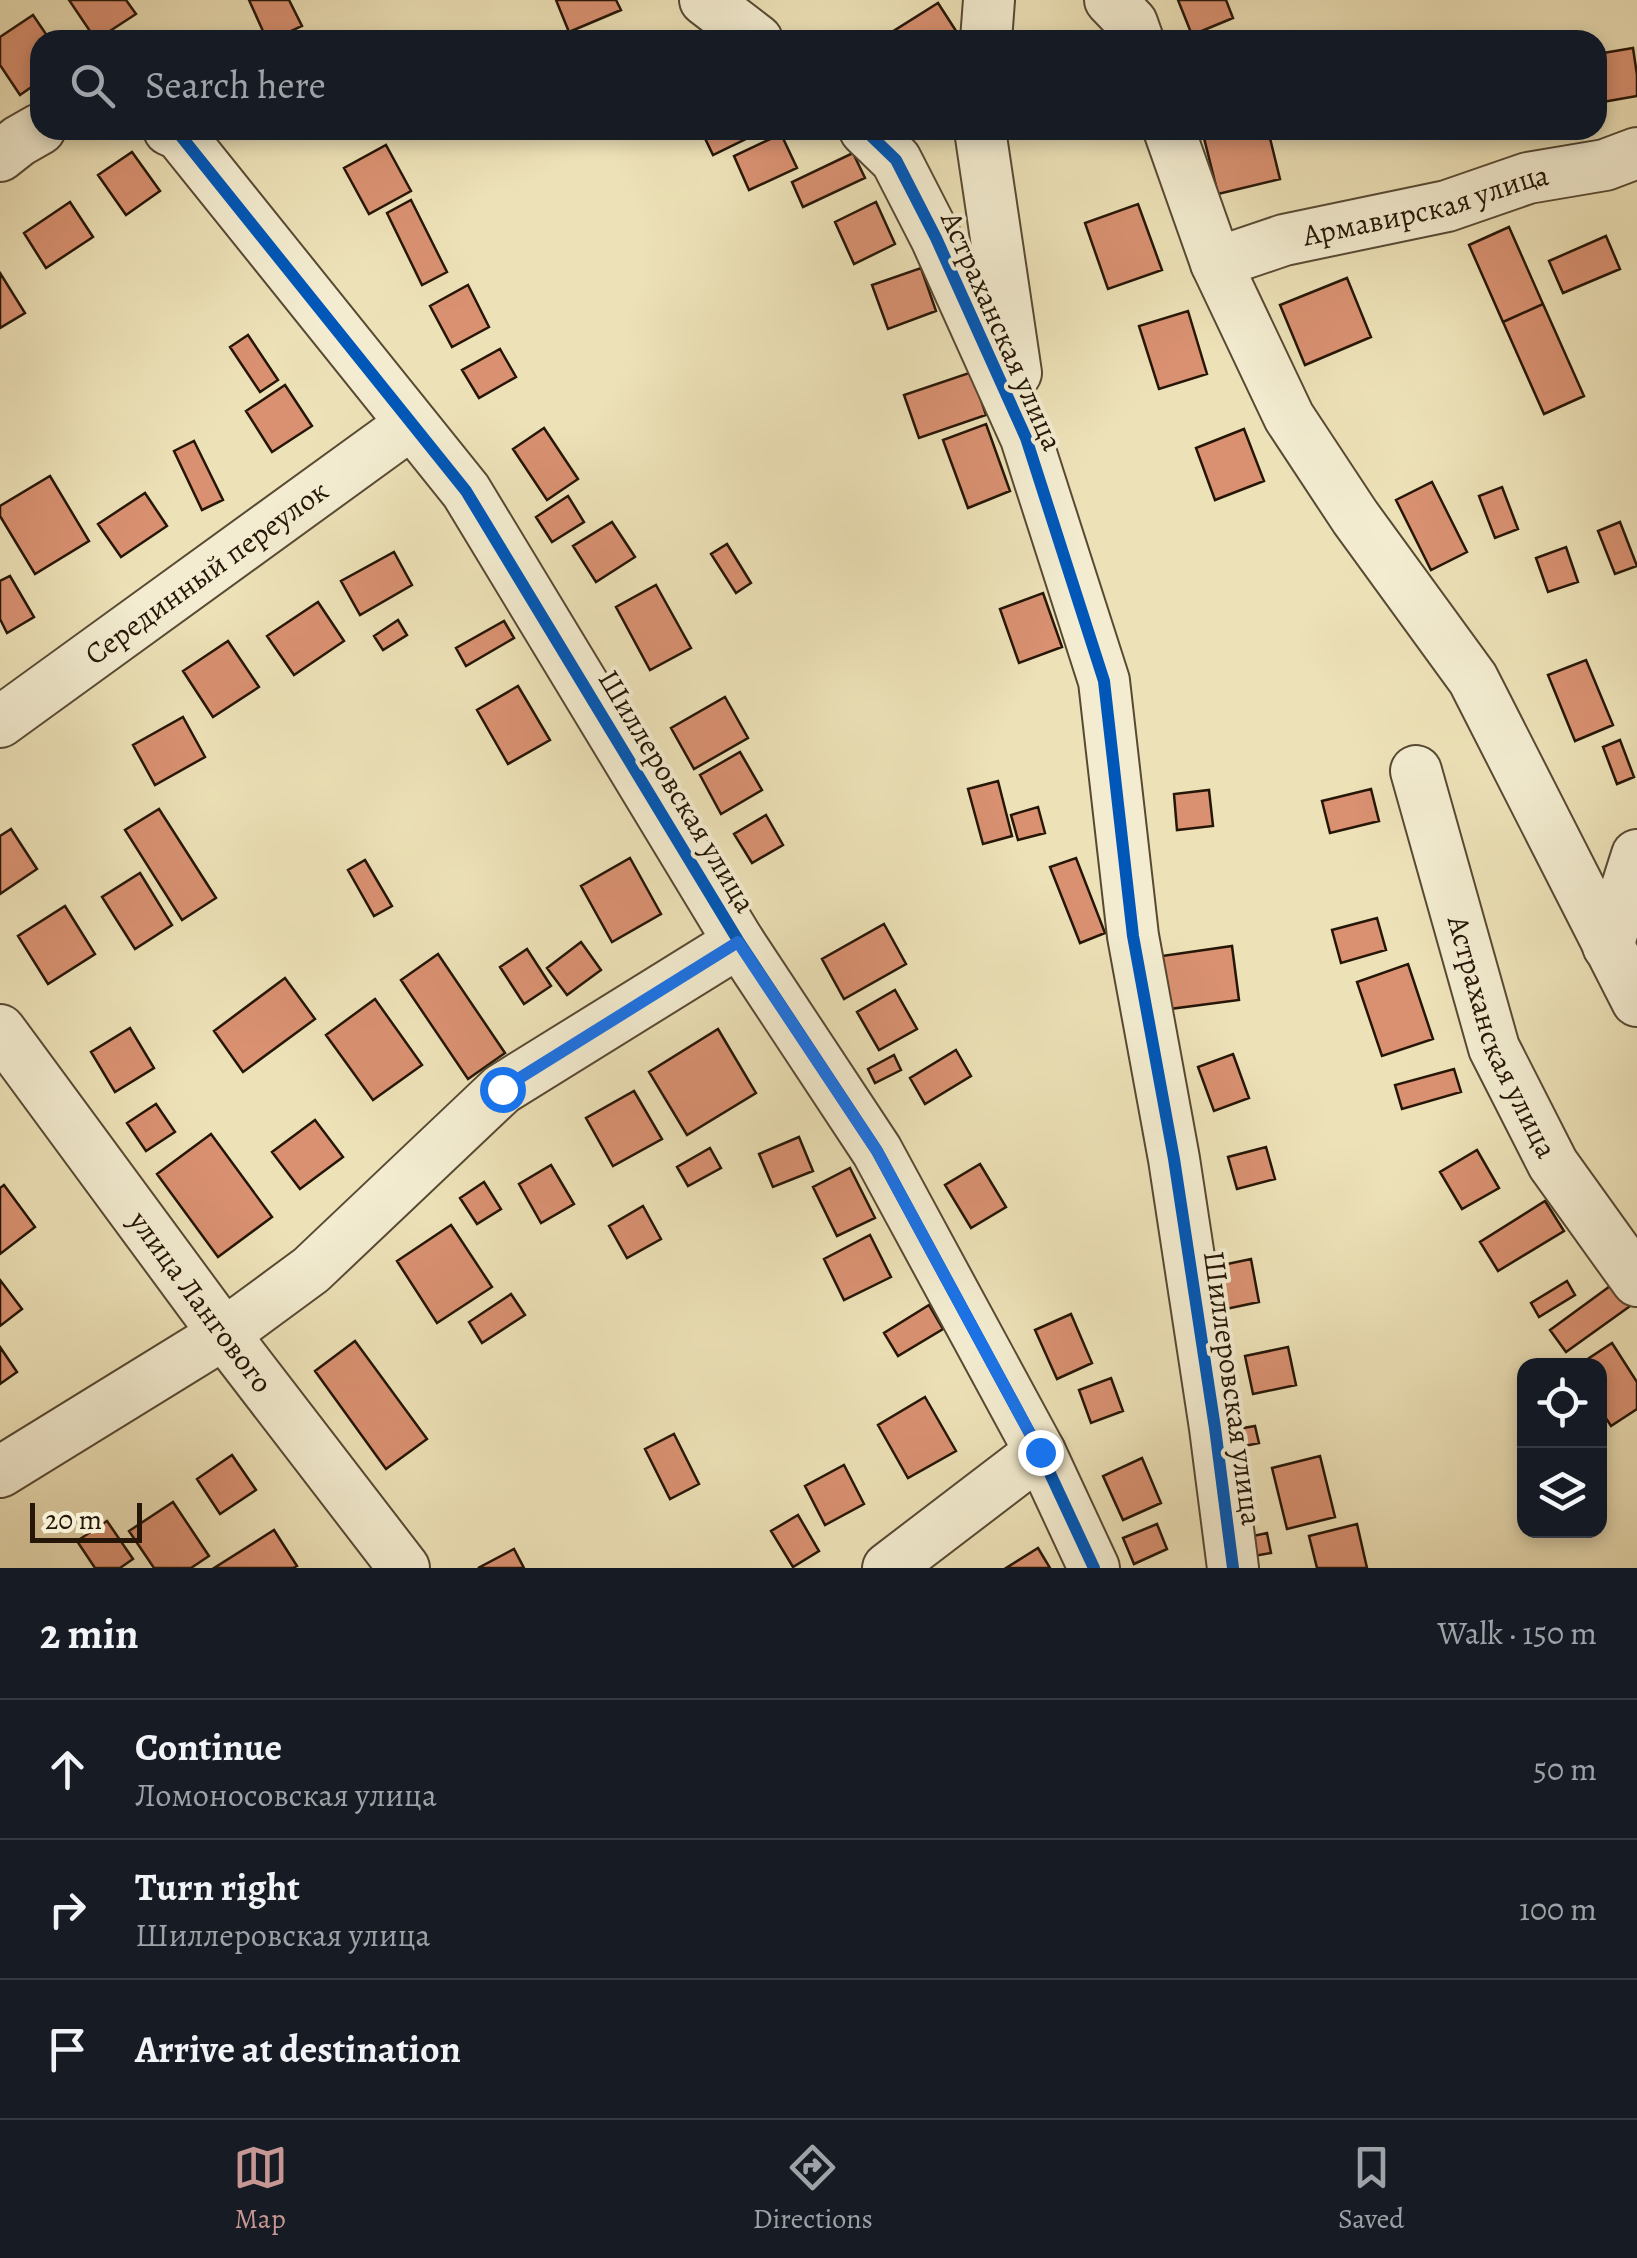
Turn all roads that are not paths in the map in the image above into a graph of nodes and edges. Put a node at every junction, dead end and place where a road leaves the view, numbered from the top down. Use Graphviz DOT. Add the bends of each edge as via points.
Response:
graph roads {
  1 [pos="705,0"];
  2 [pos="990,0"];
  3 [pos="1110,0"];
  4 [pos="744,30"];
  5 [pos="987,30"];
  6 [pos="1134,30"];
  7 [pos="30,135"];
  8 [pos="180,140"];
  9 [pos="875,140"];
  10 [pos="981,140"];
  11 [pos="1173,140"];
  12 [pos="1637,154"];
  13 [pos="0,156"];
  14 [pos="1216,264"];
  15 [pos="412,424"];
  16 [pos="1026,438"];
  17 [pos="1104,682"];
  18 [pos="0,722"];
  19 [pos="1416,772"];
  20 [pos="1637,855"];
  21 [pos="738,942"];
  22 [pos="1608,946"];
  23 [pos="1637,1001"];
  24 [pos="0,1030"];
  25 [pos="1637,1281"];
  26 [pos="224,1334"];
  27 [pos="1040,1452"];
  28 [pos="0,1472"];
  29 [pos="404,1568"];
  30 [pos="888,1568"];
  31 [pos="1094,1568"];
  32 [pos="1233,1568"];
  1 -- 4 [label="street"];
  2 -- 5 [label="street"];
  3 -- 6 [label="street"];
  7 -- 13 [label="street"];
  8 -- 15 [label="street, Шиллеровская улица"];
  9 -- 16 [label="street, Астраханская улица" via="896,160 936,238"];
  10 -- 16 [label="street"];
  11 -- 14 [label="street"];
  12 -- 14 [label="street, Армавирская улица" via="1528,178 1448,206 1284,240"];
  14 -- 22 [label="street" via="1288,417 1473,679"];
  15 -- 18 [label="street, Серединный переулок"];
  15 -- 21 [label="street, Шиллеровская улица" via="466,490"];
  16 -- 17 [label="street, Астраханская улица"];
  17 -- 32 [label="street, Шиллеровская улица" via="1133,936 1174,1159"];
  19 -- 25 [label="street, Астраханская улица" via="1494,1048 1553,1164"];
  20 -- 22 [label="street"];
  21 -- 26 [label="street" via="502,1089 311,1270"];
  21 -- 27 [label="street, Шиллеровская улица" via="877,1151"];
  22 -- 23 [label="street"];
  24 -- 26 [label="street, улица Лангового"];
  26 -- 28 [label="street"];
  26 -- 29 [label="street, улица Лангового"];
  27 -- 30 [label="street"];
  27 -- 31 [label="street, Шиллеровская улица"];
}
